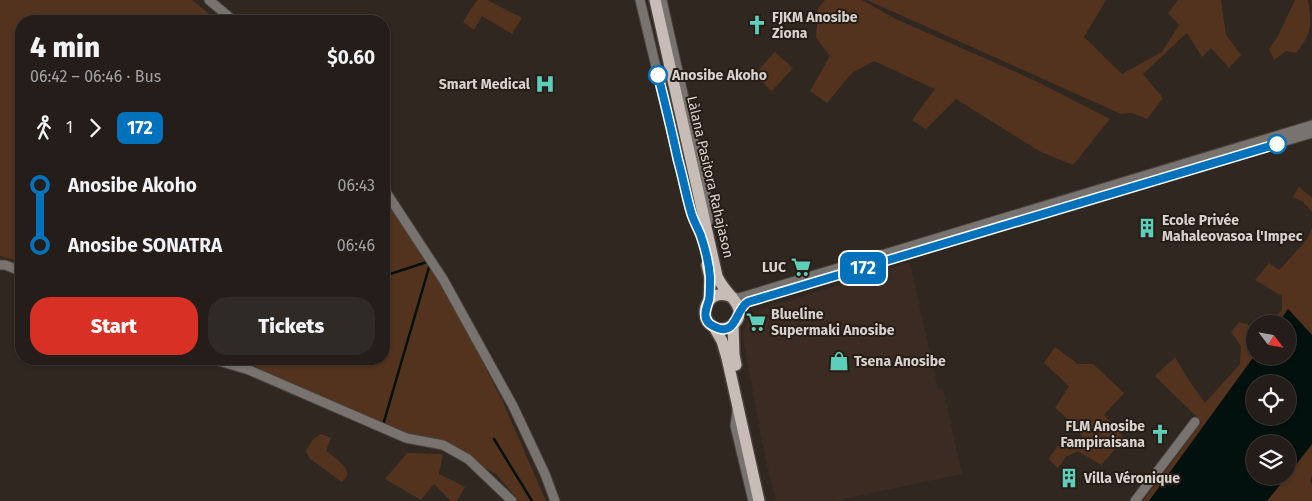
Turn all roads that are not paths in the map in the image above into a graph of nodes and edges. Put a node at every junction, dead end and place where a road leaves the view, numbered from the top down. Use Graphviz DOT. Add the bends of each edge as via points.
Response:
graph roads {
  1 [pos="208,0"];
  2 [pos="640,0"];
  3 [pos="648,0"];
  4 [pos="655,0"];
  5 [pos="662,0"];
  6 [pos="227,15"];
  7 [pos="1312,125"];
  8 [pos="1312,133"];
  9 [pos="390,198"];
  10 [pos="705,236"];
  11 [pos="0,265"];
  12 [pos="15,269"];
  13 [pos="732,297"];
  14 [pos="709,300"];
  15 [pos="739,311"];
  16 [pos="733,324"];
  17 [pos="714,327"];
  18 [pos="232,365"];
  19 [pos="737,407"];
  20 [pos="1195,422"];
  21 [pos="512,501"];
  22 [pos="555,501"];
  23 [pos="753,501"];
  24 [pos="759,501"];
  25 [pos="766,501"];
  26 [pos="1135,501"];
  1 -- 6 [label="street"];
  2 -- 10 [label="street" via="691,213"];
  3 -- 10 [label="main road, Làlana Pasitora Rahajason"];
  4 -- 10 [label="main road, Làlana Pasitora Rahajason"];
  5 -- 10 [label="street" via="708,209"];
  7 -- 13 [label="street" via="739,298"];
  8 -- 15 [label="street" via="748,302"];
  9 -- 22 [label="street" via="443,279 513,406"];
  10 -- 13 [label="main road, Làlana Pasitora Rahajason" via="717,276"];
  10 -- 14 [label="main road, Làlana Pasitora Rahajason"];
  11 -- 12 [label="street"];
  13 -- 14 [label="main road" via="722,294"];
  13 -- 15 [label="main road"];
  14 -- 17 [label="main road" via="705,315"];
  15 -- 16 [label="main road"];
  16 -- 17 [label="main road" via="724,329"];
  16 -- 25 [label="main road" via="734,355"];
  17 -- 19 [label="main road" via="727,358"];
  18 -- 21 [label="street" via="406,438 443,446 468,459"];
  19 -- 23 [label="street" via="735,426"];
  19 -- 24 [label="main road"];
  20 -- 26 [label="street"];
}
